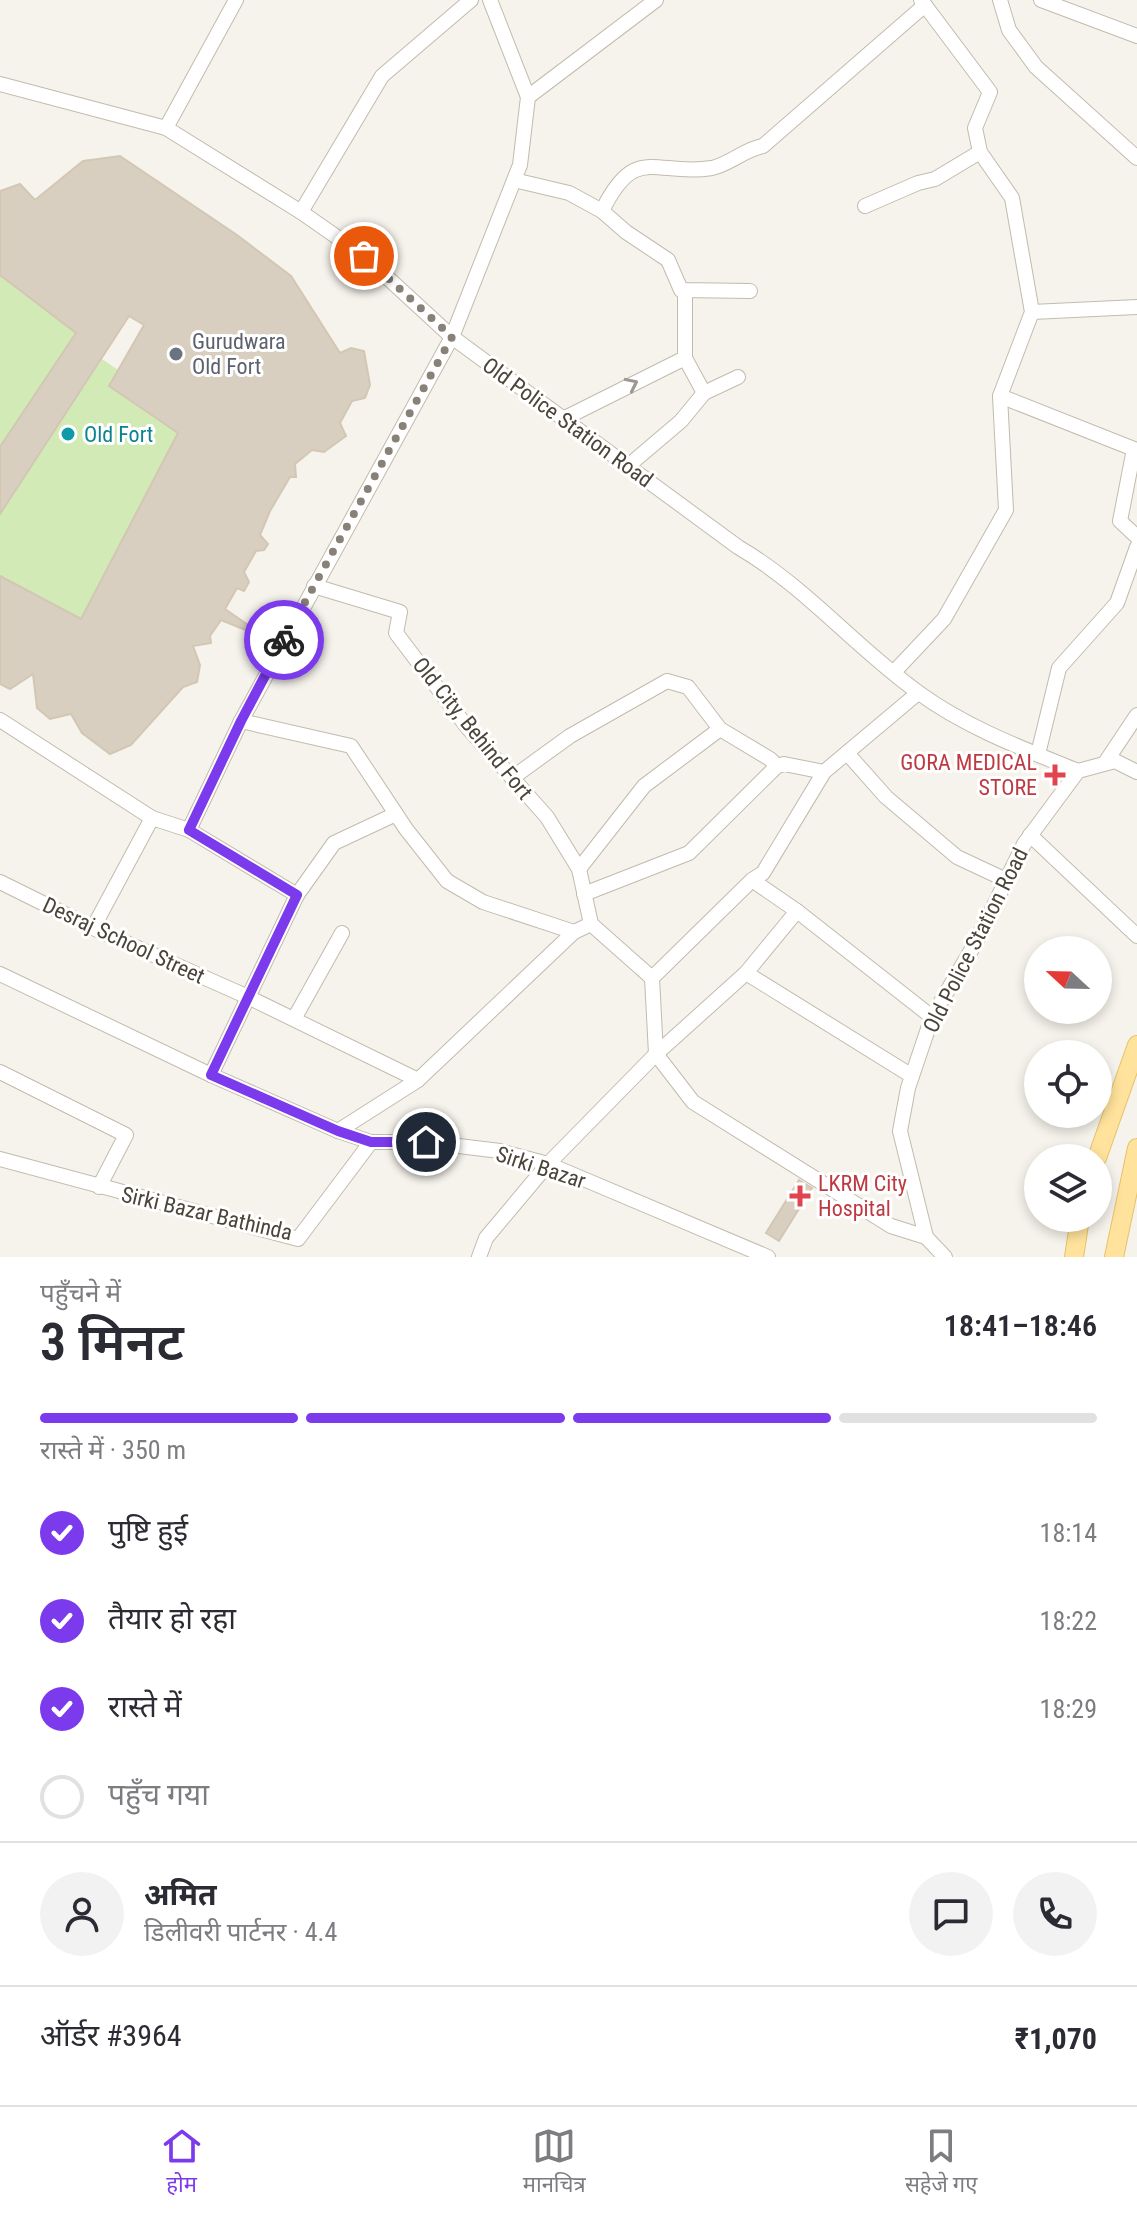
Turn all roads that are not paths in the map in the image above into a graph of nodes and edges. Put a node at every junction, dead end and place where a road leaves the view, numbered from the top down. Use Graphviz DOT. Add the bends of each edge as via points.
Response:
graph roads {
  1 [pos="236,0"];
  2 [pos="471,0"];
  3 [pos="490,0"];
  4 [pos="656,0"];
  5 [pos="1000,0"];
  6 [pos="1041,0"];
  7 [pos="923,3"];
  8 [pos="1137,36"];
  9 [pos="1,86"];
  10 [pos="528,97"];
  11 [pos="166,128"];
  12 [pos="980,152"];
  13 [pos="1137,158"];
  14 [pos="514,180"];
  15 [pos="865,206"];
  16 [pos="602,211"];
  17 [pos="301,212"];
  18 [pos="685,291"];
  19 [pos="750,291"];
  20 [pos="1137,307"];
  21 [pos="1032,312"];
  22 [pos="452,337"];
  23 [pos="685,358"];
  24 [pos="738,377"];
  25 [pos="704,393"];
  26 [pos="1000,396"];
  27 [pos="563,419"];
  28 [pos="628,466"];
  29 [pos="1137,537"];
  30 [pos="1137,547"];
  31 [pos="314,586"];
  32 [pos="894,672"];
  33 [pos="918,693"];
  34 [pos="1137,715"];
  35 [pos="0,720"];
  36 [pos="241,721"];
  37 [pos="720,729"];
  38 [pos="847,753"];
  39 [pos="1038,754"];
  40 [pos="1105,763"];
  41 [pos="777,766"];
  42 [pos="1078,771"];
  43 [pos="824,772"];
  44 [pos="1137,772"];
  45 [pos="512,778"];
  46 [pos="396,814"];
  47 [pos="152,818"];
  48 [pos="189,830"];
  49 [pos="1030,835"];
  50 [pos="579,869"];
  51 [pos="752,880"];
  52 [pos="1006,880"];
  53 [pos="0,882"];
  54 [pos="584,894"];
  55 [pos="297,895"];
  56 [pos="797,911"];
  57 [pos="591,924"];
  58 [pos="93,928"];
  59 [pos="574,932"];
  60 [pos="342,933"];
  61 [pos="1137,936"];
  62 [pos="746,973"];
  63 [pos="0,974"];
  64 [pos="652,978"];
  65 [pos="248,997"];
  66 [pos="932,1017"];
  67 [pos="294,1019"];
  68 [pos="1137,1045"];
  69 [pos="656,1054"];
  70 [pos="0,1072"];
  71 [pos="211,1075"];
  72 [pos="912,1076"];
  73 [pos="418,1080"];
  74 [pos="338,1131"];
  75 [pos="371,1142"];
  76 [pos="1102,1144"];
  77 [pos="1137,1148"];
  78 [pos="0,1159"];
  79 [pos="548,1164"];
  80 [pos="99,1187"];
  81 [pos="1078,1232"];
  82 [pos="926,1237"];
  83 [pos="479,1257"];
  84 [pos="768,1257"];
  85 [pos="945,1257"];
  86 [pos="1074,1257"];
  87 [pos="1114,1257"];
  1 -- 11 [label="street"];
  2 -- 17 [label="street" via="382,76"];
  3 -- 10 [label="street"];
  4 -- 10 [label="street"];
  5 -- 13 [label="street" via="1009,30 1036,67"];
  6 -- 8 [label="street"];
  7 -- 12 [label="street" via="990,92 975,128"];
  7 -- 16 [label="street" via="763,146 715,167 639,166 614,186"];
  9 -- 11 [label="street, Old Police Station Road"];
  10 -- 14 [label="street"];
  11 -- 17 [label="street, Old Police Station Road"];
  12 -- 15 [label="street" via="935,179"];
  12 -- 21 [label="street" via="1012,198"];
  14 -- 16 [label="street" via="569,193"];
  14 -- 22 [label="street"];
  16 -- 18 [label="street" via="668,260"];
  17 -- 22 [label="street, Old Police Station Road" via="364,256"];
  18 -- 19 [label="street"];
  18 -- 23 [label="street"];
  20 -- 21 [label="street"];
  21 -- 26 [label="street"];
  22 -- 27 [label="street, Old Police Station Road"];
  22 -- 31 [label="street"];
  23 -- 25 [label="street"];
  27 -- 23 [label="street, one-way"];
  24 -- 25 [label="street"];
  25 -- 28 [label="street" via="681,421"];
  26 -- 29 [label="street" via="1134,449 1120,521"];
  26 -- 32 [label="street" via="1006,510 944,619"];
  27 -- 28 [label="street, Old Police Station Road"];
  28 -- 32 [label="street, Old Police Station Road" via="768,565"];
  30 -- 39 [label="street" via="1117,603 1059,668"];
  31 -- 36 [label="street"];
  31 -- 45 [label="street, Old City, Behind Fort" via="400,612 396,633"];
  32 -- 33 [label="street, Old Police Station Road"];
  33 -- 38 [label="street"];
  33 -- 39 [label="street, Old Police Station Road" via="971,725"];
  34 -- 40 [label="street"];
  35 -- 47 [label="street"];
  36 -- 46 [label="street" via="351,746"];
  36 -- 48 [label="street"];
  37 -- 41 [label="street"];
  37 -- 45 [label="street" via="688,687 667,681 570,736"];
  37 -- 50 [label="street" via="644,786"];
  38 -- 43 [label="street"];
  38 -- 52 [label="street" via="886,797 957,857"];
  39 -- 42 [label="street, Old Police Station Road"];
  40 -- 42 [label="street"];
  40 -- 44 [label="street" via="1115,761"];
  41 -- 43 [label="street"];
  41 -- 54 [label="street" via="689,853"];
  42 -- 49 [label="street, Old Police Station Road"];
  43 -- 51 [label="street" via="763,873"];
  45 -- 50 [label="street, Old City, Behind Fort" via="547,817"];
  46 -- 55 [label="street" via="334,843"];
  46 -- 59 [label="street" via="447,881 483,902"];
  47 -- 48 [label="street"];
  47 -- 58 [label="street"];
  48 -- 55 [label="street"];
  49 -- 52 [label="street, Old Police Station Road"];
  49 -- 61 [label="street"];
  50 -- 54 [label="street, Old City, Behind Fort"];
  51 -- 56 [label="street"];
  51 -- 64 [label="street"];
  52 -- 66 [label="street, Old Police Station Road"];
  53 -- 58 [label="street, Desraj School Street"];
  54 -- 57 [label="street, Old City, Behind Fort"];
  55 -- 65 [label="street"];
  56 -- 62 [label="street"];
  56 -- 66 [label="street"];
  57 -- 59 [label="street"];
  57 -- 64 [label="street"];
  58 -- 65 [label="street, Desraj School Street"];
  59 -- 73 [label="street"];
  60 -- 67 [label="street"];
  62 -- 69 [label="street"];
  62 -- 72 [label="street"];
  63 -- 71 [label="street, Sirki Bazar"];
  64 -- 69 [label="street"];
  65 -- 67 [label="street, Desraj School Street"];
  65 -- 71 [label="street"];
  66 -- 72 [label="street, Old Police Station Road"];
  67 -- 73 [label="street, Desraj School Street"];
  68 -- 76 [label="main road"];
  69 -- 79 [label="street"];
  69 -- 82 [label="street" via="693,1102 891,1226"];
  70 -- 80 [label="street" via="126,1135"];
  71 -- 74 [label="street, Sirki Bazar"];
  72 -- 82 [label="street, Old Police Station Road" via="900,1131"];
  73 -- 74 [label="street"];
  74 -- 75 [label="street, Sirki Bazar"];
  75 -- 79 [label="street, Sirki Bazar" via="441,1143"];
  75 -- 80 [label="street, Sirki Bazar Bathinda" via="298,1239"];
  77 -- 87 [label="main road"];
  78 -- 80 [label="street, Sirki Bazar Bathinda"];
  79 -- 83 [label="street" via="486,1238"];
  79 -- 84 [label="street, Sirki Bazar"];
  81 -- 86 [label="main road"];
  82 -- 85 [label="street, Old Police Station Road"];
}
